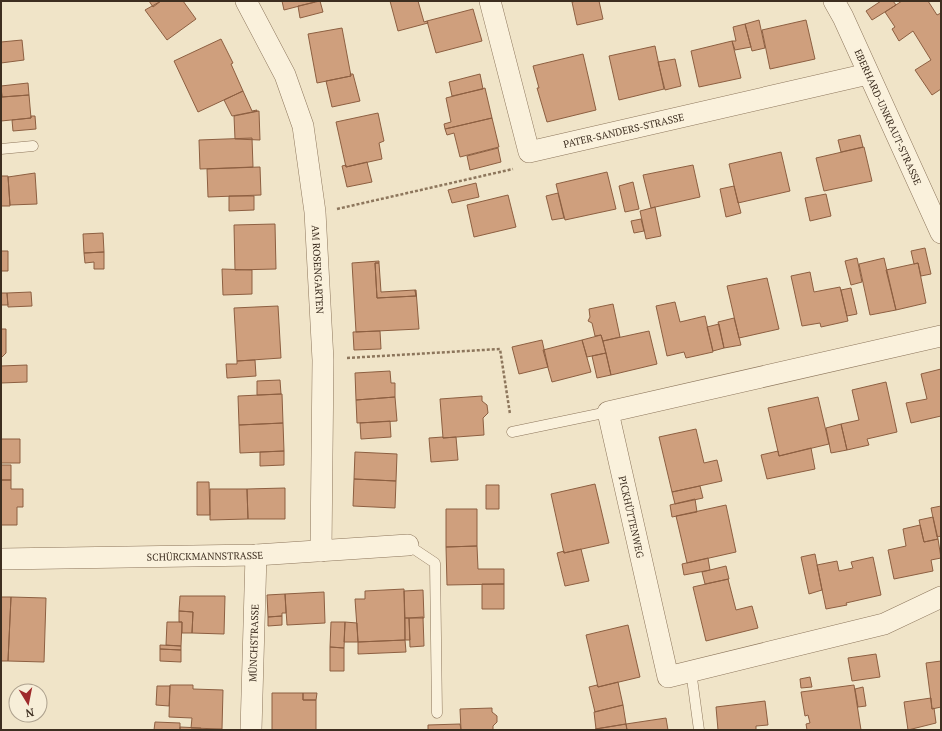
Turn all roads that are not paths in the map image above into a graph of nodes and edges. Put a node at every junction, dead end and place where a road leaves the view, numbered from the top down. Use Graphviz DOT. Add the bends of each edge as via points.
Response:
graph roads {
  1 [pos="246,1"];
  2 [pos="490,1"];
  3 [pos="834,1"];
  4 [pos="868,74"];
  5 [pos="33,146"];
  6 [pos="1,149"];
  7 [pos="941,233"];
  8 [pos="941,336"];
  9 [pos="608,412"];
  10 [pos="512,432"];
  11 [pos="408,545"];
  12 [pos="321,551"];
  13 [pos="256,555"];
  14 [pos="1,559"];
  15 [pos="941,597"];
  16 [pos="691,671"];
  17 [pos="438,713"];
  18 [pos="250,730"];
  19 [pos="699,730"];
  1 -- 12 [label="street, AM ROSENGARTEN" via="285,75 303,126 315,212 323,360"];
  2 -- 4 [label="street, PATER-SANDERS-STRASSE" via="529,152"];
  3 -- 4 [label="street, EBERHARD-UNKRAUT-STRASSE"];
  4 -- 7 [label="street, EBERHARD-UNKRAUT-STRASSE"];
  5 -- 6 [label="lane"];
  8 -- 9 [label="street"];
  9 -- 10 [label="lane"];
  9 -- 16 [label="street, PICKHÜTTENWEG" via="668,677"];
  11 -- 12 [label="street, SCHÜRCKMANNSTRASSE"];
  11 -- 17 [label="lane" via="435,563"];
  12 -- 13 [label="street, SCHÜRCKMANNSTRASSE"];
  13 -- 14 [label="street, SCHÜRCKMANNSTRASSE"];
  13 -- 18 [label="street, MÜNCHSTRASSE"];
  15 -- 16 [label="street, PICKHÜTTENWEG" via="884,624"];
  16 -- 19 [label="lane"];
}
